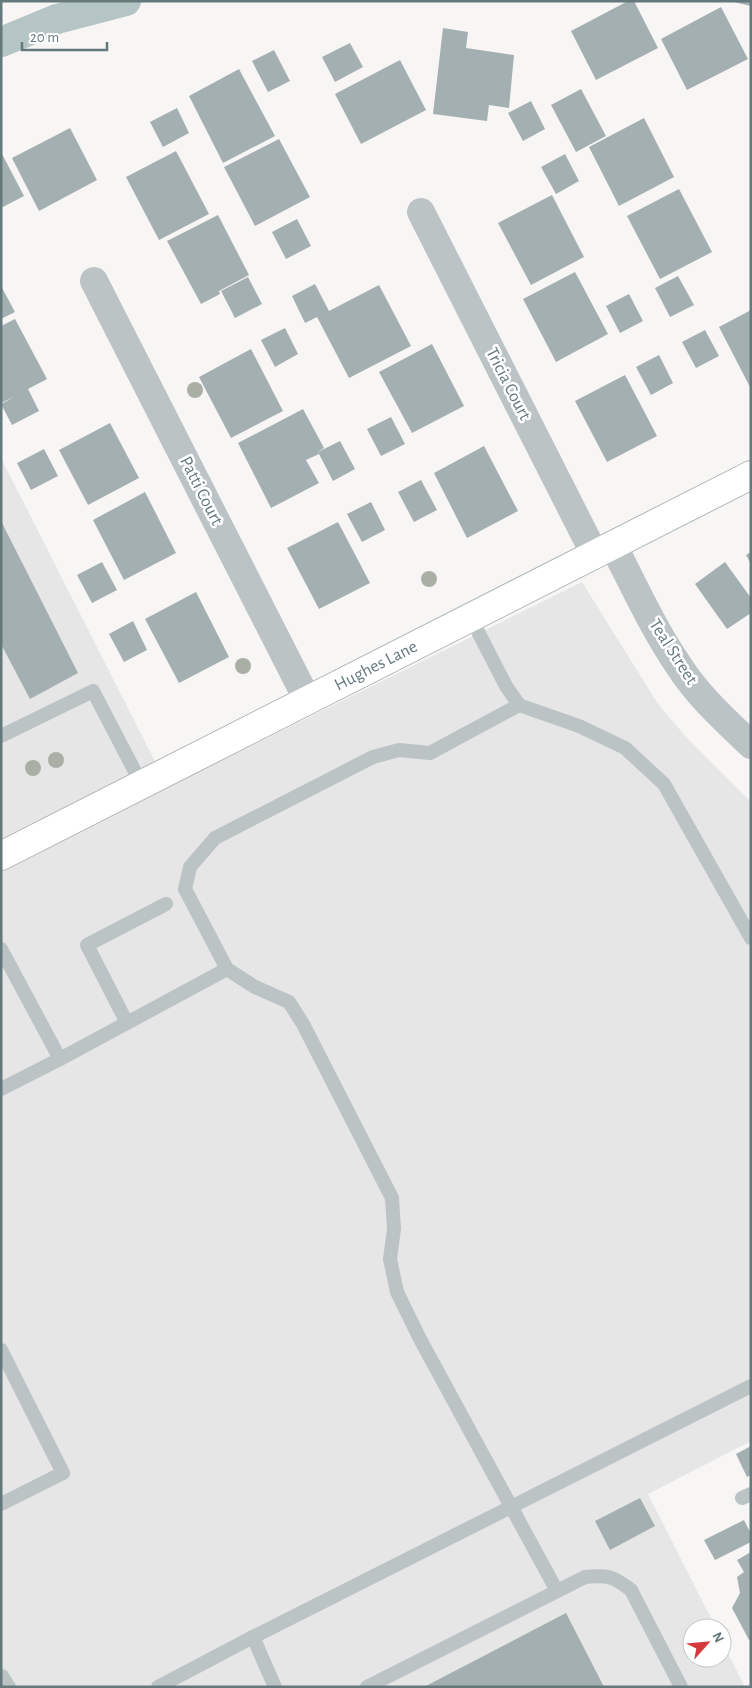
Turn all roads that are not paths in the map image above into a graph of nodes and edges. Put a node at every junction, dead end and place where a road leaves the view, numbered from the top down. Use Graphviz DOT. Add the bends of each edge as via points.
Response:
graph roads {
  1 [pos="420,212"];
  2 [pos="94,281"];
  3 [pos="751,475"];
  4 [pos="604,550"];
  5 [pos="471,618"];
  6 [pos="308,700"];
  7 [pos="519,705"];
  8 [pos="1,736"];
  9 [pos="747,736"];
  10 [pos="142,785"];
  11 [pos="1,856"];
  12 [pos="166,904"];
  13 [pos="751,938"];
  14 [pos="1,949"];
  15 [pos="227,970"];
  16 [pos="127,1023"];
  17 [pos="60,1059"];
  18 [pos="2,1088"];
  19 [pos="1,1350"];
  20 [pos="751,1386"];
  21 [pos="1,1504"];
  22 [pos="512,1507"];
  23 [pos="557,1591"];
  24 [pos="253,1637"];
  25 [pos="158,1687"];
  26 [pos="275,1687"];
  27 [pos="367,1687"];
  28 [pos="681,1687"];
  1 -- 4 [label="street, Tricia Court"];
  2 -- 6 [label="street, Patti Court"];
  3 -- 4 [label="street, Hughes Lane"];
  4 -- 5 [label="street, Hughes Lane"];
  4 -- 9 [label="street, Teal Street" via="679,667 709,705"];
  5 -- 6 [label="street, Hughes Lane"];
  5 -- 7 [label="lane"];
  6 -- 10 [label="street, Hughes Lane"];
  7 -- 13 [label="lane" via="579,726 625,748 664,784"];
  7 -- 15 [label="lane" via="430,753 399,750 373,757 214,838 190,867 185,889"];
  8 -- 10 [label="lane" via="93,691"];
  10 -- 11 [label="street, Hughes Lane"];
  12 -- 16 [label="lane" via="87,945"];
  14 -- 17 [label="lane"];
  15 -- 16 [label="lane"];
  15 -- 22 [label="lane" via="288,1002 303,1024 392,1198 394,1229 390,1259 397,1292"];
  16 -- 17 [label="lane"];
  17 -- 18 [label="lane"];
  19 -- 21 [label="lane" via="63,1473"];
  20 -- 22 [label="lane"];
  22 -- 23 [label="lane"];
  22 -- 24 [label="lane"];
  23 -- 27 [label="lane"];
  23 -- 28 [label="lane" via="585,1577 604,1576 618,1580 631,1590"];
  24 -- 25 [label="lane"];
  24 -- 26 [label="lane"];
}
